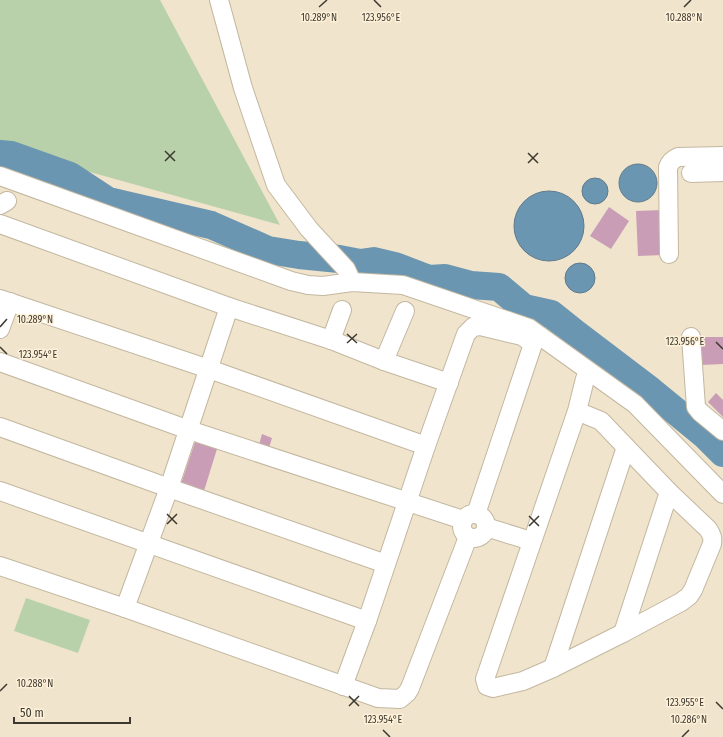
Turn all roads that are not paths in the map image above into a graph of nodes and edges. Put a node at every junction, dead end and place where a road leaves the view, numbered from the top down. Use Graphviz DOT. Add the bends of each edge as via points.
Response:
graph roads {
  1 [pos="219,0"];
  2 [pos="723,156"];
  3 [pos="723,172"];
  4 [pos="691,173"];
  5 [pos="0,176"];
  6 [pos="0,224"];
  7 [pos="669,254"];
  8 [pos="349,276"];
  9 [pos="5,300"];
  10 [pos="229,307"];
  11 [pos="342,310"];
  12 [pos="405,311"];
  13 [pos="0,330"];
  14 [pos="691,337"];
  15 [pos="331,340"];
  16 [pos="384,361"];
  17 [pos="0,362"];
  18 [pos="209,369"];
  19 [pos="585,379"];
  20 [pos="449,383"];
  21 [pos="576,411"];
  22 [pos="0,427"];
  23 [pos="189,430"];
  24 [pos="723,431"];
  25 [pos="426,446"];
  26 [pos="626,447"];
  27 [pos="169,488"];
  28 [pos="0,491"];
  29 [pos="669,492"];
  30 [pos="723,494"];
  31 [pos="408,502"];
  32 [pos="473,525"];
  33 [pos="531,541"];
  34 [pos="148,544"];
  35 [pos="386,564"];
  36 [pos="0,566"];
  37 [pos="125,608"];
  38 [pos="367,621"];
  39 [pos="623,633"];
  40 [pos="553,668"];
  41 [pos="343,686"];
  1 -- 8 [label="street" via="243,88 276,185"];
  2 -- 7 [label="street" via="678,157 670,163"];
  3 -- 4 [label="street"];
  5 -- 8 [label="street" via="291,281 323,286"];
  6 -- 10 [label="street"];
  8 -- 30 [label="street" via="403,284 529,328 635,404"];
  9 -- 13 [label="street"];
  9 -- 18 [label="street"];
  10 -- 15 [label="street"];
  10 -- 18 [label="street"];
  11 -- 15 [label="street"];
  12 -- 16 [label="street"];
  14 -- 24 [label="street" via="696,407"];
  15 -- 16 [label="street"];
  16 -- 20 [label="street"];
  17 -- 23 [label="street"];
  18 -- 23 [label="street"];
  18 -- 25 [label="street"];
  19 -- 21 [label="street"];
  20 -- 25 [label="street"];
  20 -- 32 [label="street" via="466,334 473,327 480,326 522,336 532,344"];
  21 -- 26 [label="street" via="601,421"];
  21 -- 33 [label="street"];
  22 -- 27 [label="street"];
  23 -- 27 [label="street"];
  23 -- 31 [label="street"];
  25 -- 31 [label="street"];
  26 -- 29 [label="street"];
  26 -- 40 [label="street"];
  27 -- 34 [label="street"];
  27 -- 35 [label="street"];
  28 -- 34 [label="street"];
  29 -- 39 [label="street"];
  29 -- 39 [label="street" via="708,529 712,534 712,544 689,596"];
  31 -- 32 [label="street"];
  31 -- 35 [label="street"];
  32 -- 33 [label="street"];
  32 -- 41 [label="street" via="407,693 400,699 378,698"];
  33 -- 40 [label="street" via="484,678 487,686 493,688"];
  34 -- 37 [label="street"];
  34 -- 38 [label="street"];
  35 -- 38 [label="street"];
  36 -- 37 [label="street"];
  37 -- 41 [label="street"];
  38 -- 41 [label="street"];
  39 -- 40 [label="street"];
}
